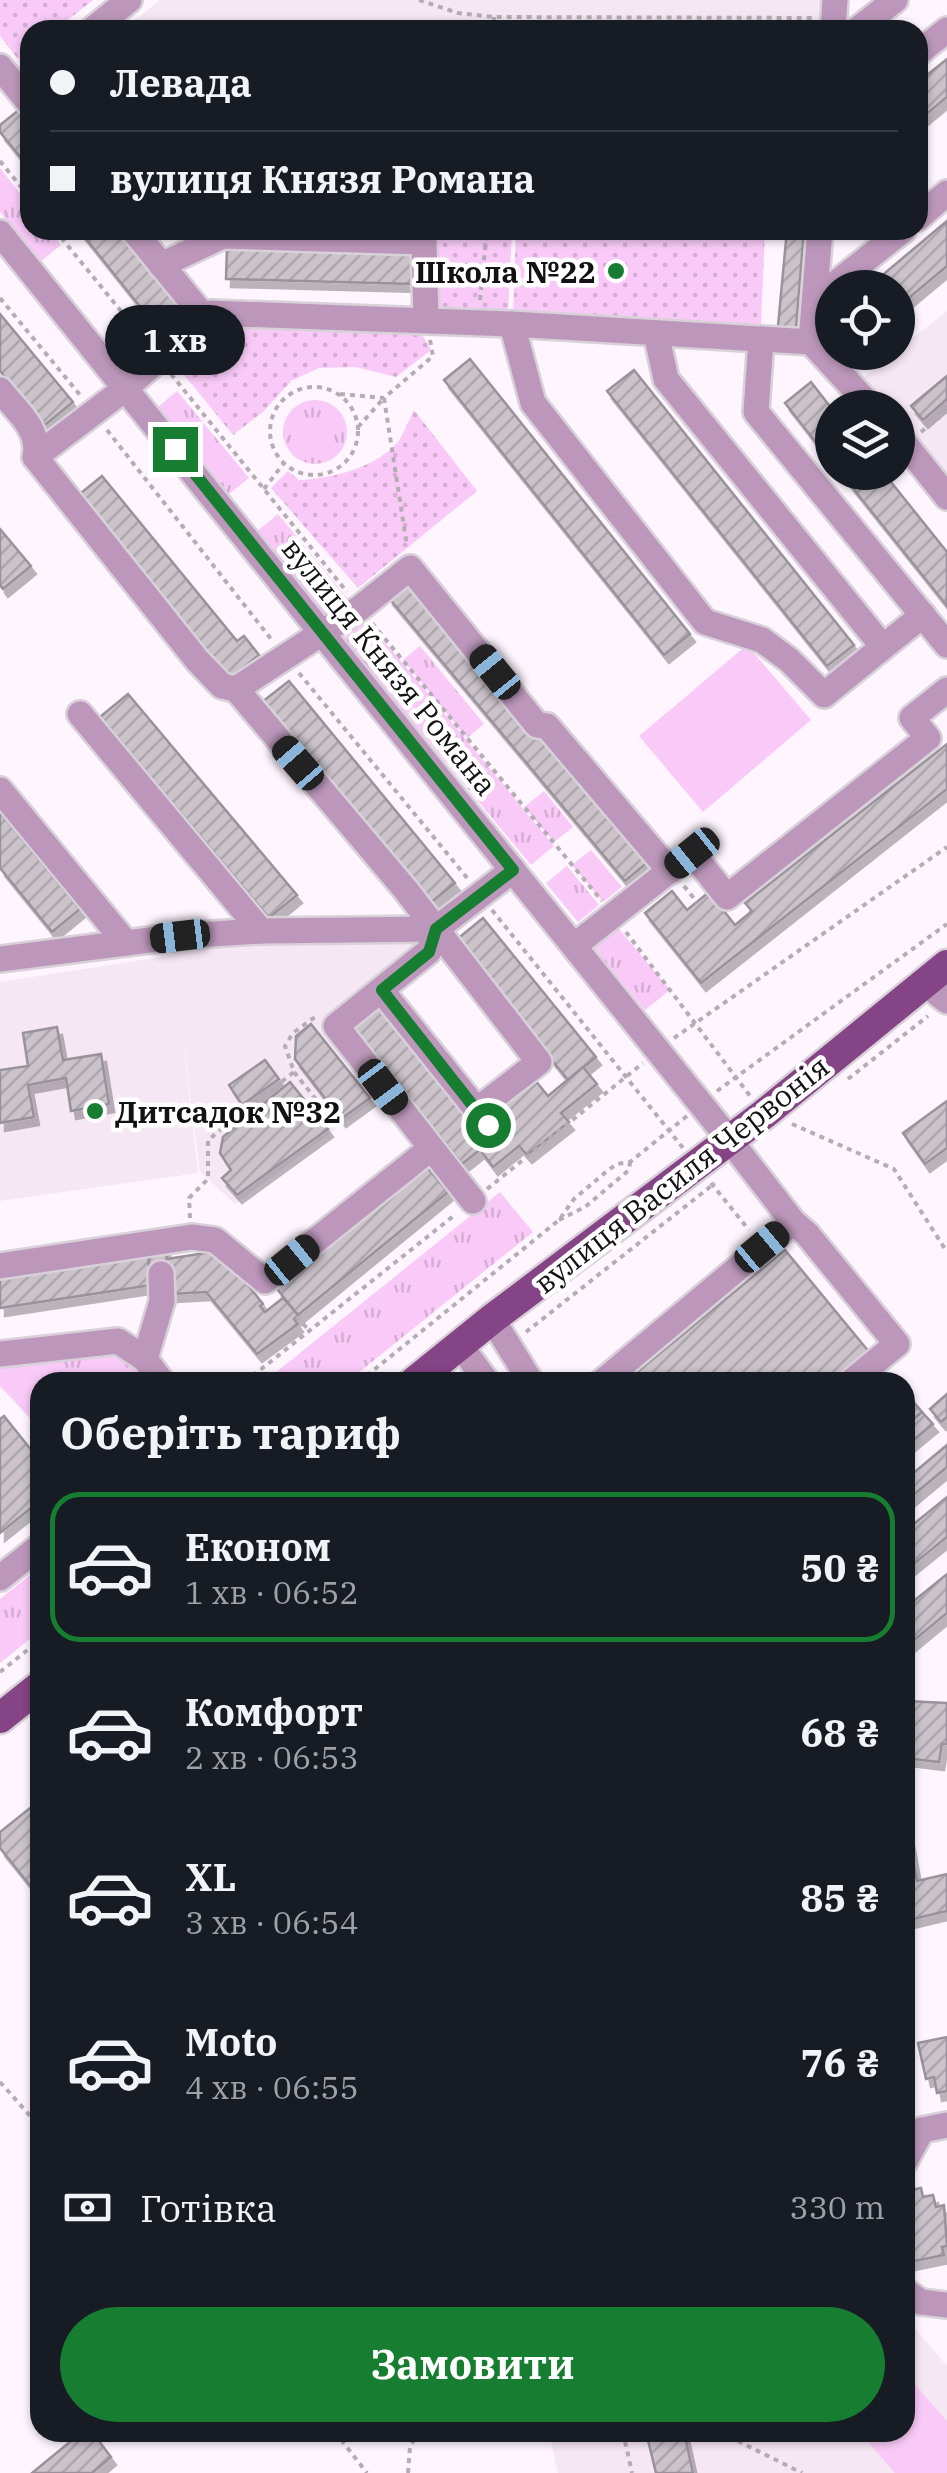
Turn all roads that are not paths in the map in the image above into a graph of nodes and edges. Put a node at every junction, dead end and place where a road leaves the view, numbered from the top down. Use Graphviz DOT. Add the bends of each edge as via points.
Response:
graph roads {
  1 [pos="130,0"];
  2 [pos="895,0"];
  3 [pos="105,20"];
  4 [pos="870,20"];
  5 [pos="0,67"];
  6 [pos="20,94"];
  7 [pos="0,233"];
  8 [pos="141,240"];
  9 [pos="214,240"];
  10 [pos="357,240"];
  11 [pos="819,240"];
  12 [pos="890,240"];
  13 [pos="161,264"];
  14 [pos="817,270"];
  15 [pos="853,270"];
  16 [pos="815,300"];
  17 [pos="205,318"];
  18 [pos="426,320"];
  19 [pos="512,324"];
  20 [pos="656,334"];
  21 [pos="761,340"];
  22 [pos="812,342"];
  23 [pos="126,388"];
  24 [pos="0,390"];
  25 [pos="856,390"];
  26 [pos="35,457"];
  27 [pos="915,457"];
  28 [pos="947,497"];
  29 [pos="922,614"];
  30 [pos="321,633"];
  31 [pos="947,644"];
  32 [pos="883,647"];
  33 [pos="236,689"];
  34 [pos="947,690"];
  35 [pos="80,714"];
  36 [pos="0,790"];
  37 [pos="513,870"];
  38 [pos="670,871"];
  39 [pos="436,929"];
  40 [pos="261,931"];
  41 [pos="126,942"];
  42 [pos="574,946"];
  43 [pos="0,959"];
  44 [pos="939,983"];
  45 [pos="382,990"];
  46 [pos="730,1139"];
  47 [pos="430,1149"];
  48 [pos="473,1200"];
  49 [pos="792,1222"];
  50 [pos="0,1266"];
  51 [pos="161,1274"];
  52 [pos="492,1319"];
  53 [pos="460,1345"];
  54 [pos="0,1354"];
  55 [pos="516,1355"];
  56 [pos="145,1359"];
  57 [pos="155,1372"];
  58 [pos="426,1372"];
  59 [pos="480,1372"];
  60 [pos="508,1372"];
  61 [pos="525,1372"];
  62 [pos="614,1372"];
  63 [pos="862,1372"];
  64 [pos="30,1554"];
  65 [pos="0,1578"];
  66 [pos="30,1694"];
  67 [pos="0,1718"];
  68 [pos="947,2124"];
  69 [pos="915,2142"];
  70 [pos="915,2297"];
  71 [pos="947,2306"];
  1 -- 3 [label="street"];
  2 -- 4 [label="street"];
  5 -- 6 [label="street"];
  7 -- 23 [label="street, вулиця Князя Романа"];
  8 -- 13 [label="street"];
  9 -- 13 [label="street"];
  10 -- 18 [label="street" via="424,242"];
  11 -- 14 [label="street"];
  12 -- 15 [label="street"];
  13 -- 17 [label="street"];
  16 -- 22 [label="street"];
  17 -- 18 [label="street" via="210,313"];
  17 -- 23 [label="street"];
  18 -- 19 [label="street"];
  19 -- 20 [label="street"];
  19 -- 32 [label="street" via="533,403 704,622 762,640 824,695"];
  20 -- 21 [label="street"];
  20 -- 32 [label="street" via="666,379"];
  21 -- 22 [label="street"];
  21 -- 29 [label="street" via="756,412"];
  22 -- 25 [label="street"];
  23 -- 26 [label="street"];
  23 -- 30 [label="street, вулиця Князя Романа"];
  24 -- 26 [label="street" via="31,429"];
  26 -- 33 [label="street" via="196,660 222,686"];
  27 -- 28 [label="street"];
  29 -- 31 [label="street"];
  29 -- 32 [label="street"];
  30 -- 33 [label="street"];
  30 -- 37 [label="street, вулиця Князя Романа"];
  30 -- 38 [label="street" via="410,568 537,724 547,726"];
  33 -- 39 [label="street"];
  34 -- 38 [label="street" via="912,718 928,738 727,896 692,853"];
  35 -- 40 [label="street"];
  36 -- 41 [label="street"];
  37 -- 39 [label="street"];
  37 -- 42 [label="street, вулиця Князя Романа"];
  38 -- 42 [label="street"];
  39 -- 40 [label="street"];
  39 -- 45 [label="street" via="429,952"];
  39 -- 45 [label="street" via="544,1068 483,1117"];
  40 -- 41 [label="street"];
  41 -- 43 [label="street"];
  42 -- 46 [label="street, вулиця Князя Романа"];
  44 -- 46 [label="main road, вулиця Василя Червонія" via="778,1119"];
  45 -- 47 [label="street" via="336,1026"];
  46 -- 49 [label="street, вулиця Князя Романа"];
  46 -- 52 [label="main road, вулиця Василя Червонія"];
  47 -- 48 [label="street"];
  47 -- 50 [label="street" via="265,1282 215,1240 192,1237"];
  49 -- 62 [label="street"];
  49 -- 63 [label="street, вулиця Князя Романа" via="897,1344"];
  51 -- 56 [label="street" via="162,1300"];
  52 -- 53 [label="main road, вулиця Василя Червонія"];
  52 -- 55 [label="street"];
  53 -- 58 [label="main road, вулиця Василя Червонія"];
  53 -- 59 [label="street"];
  54 -- 56 [label="street" via="118,1341"];
  55 -- 60 [label="street"];
  55 -- 61 [label="street"];
  56 -- 57 [label="street"];
  64 -- 65 [label="street"];
  66 -- 67 [label="main road"];
  68 -- 69 [label="street" via="922,2130"];
  70 -- 71 [label="street"];
}
